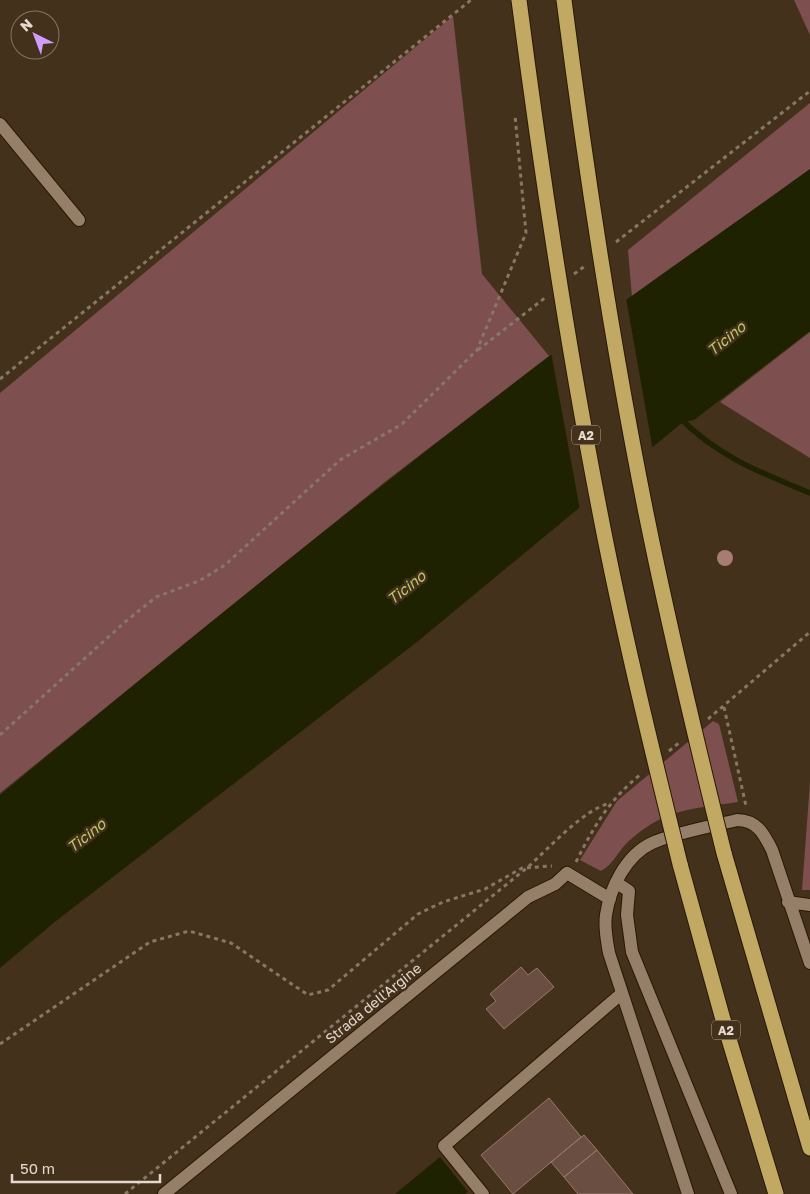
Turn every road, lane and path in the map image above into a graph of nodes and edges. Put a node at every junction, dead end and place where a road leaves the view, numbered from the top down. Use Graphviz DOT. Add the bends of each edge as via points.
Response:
graph roads {
  1 [pos="471,0"];
  2 [pos="519,0"];
  3 [pos="564,0"];
  4 [pos="810,91"];
  5 [pos="514,107"];
  6 [pos="0,124"];
  7 [pos="79,220"];
  8 [pos="611,246"];
  9 [pos="587,264"];
  10 [pos="572,276"];
  11 [pos="548,295"];
  12 [pos="478,350"];
  13 [pos="0,379"];
  14 [pos="724,706"];
  15 [pos="0,735"];
  16 [pos="749,821"];
  17 [pos="528,867"];
  18 [pos="567,873"];
  19 [pos="617,883"];
  20 [pos="610,899"];
  21 [pos="788,902"];
  22 [pos="810,905"];
  23 [pos="810,963"];
  24 [pos="621,994"];
  25 [pos="0,1044"];
  26 [pos="810,1148"];
  27 [pos="125,1194"];
  28 [pos="164,1194"];
  29 [pos="483,1194"];
  30 [pos="688,1194"];
  31 [pos="731,1194"];
  32 [pos="776,1194"];
  1 -- 13 [label="path"];
  2 -- 32 [label="highway, A2, bridge" via="557,266 604,533 680,864"];
  3 -- 26 [label="highway, bridge" via="603,271 667,611 724,853"];
  4 -- 8 [label="path"];
  5 -- 12 [label="path" via="526,234"];
  6 -- 7 [label="street"];
  9 -- 10 [label="path"];
  11 -- 12 [label="path"];
  12 -- 15 [label="path" via="402,424 340,460 225,564 198,581 156,597"];
  14 -- 16 [label="path"];
  16 -- 19 [label="street" via="737,820 653,843 633,857"];
  16 -- 21 [label="street" via="760,829 768,842"];
  17 -- 18 [label="path" via="554,866"];
  17 -- 18 [label="path" via="584,817 600,805 610,803"];
  17 -- 25 [label="path" via="485,889 418,914 328,990 308,995 231,943 189,931 150,942"];
  17 -- 27 [label="path"];
  18 -- 20 [label="street"];
  18 -- 28 [label="street, Strada dell'Argine" via="555,884 528,897"];
  19 -- 20 [label="street"];
  19 -- 31 [label="street" via="629,891 627,923 632,952"];
  20 -- 24 [label="street" via="606,932"];
  21 -- 22 [label="street"];
  21 -- 23 [label="street"];
  24 -- 29 [label="street" via="444,1146"];
  24 -- 30 [label="street"];
}
